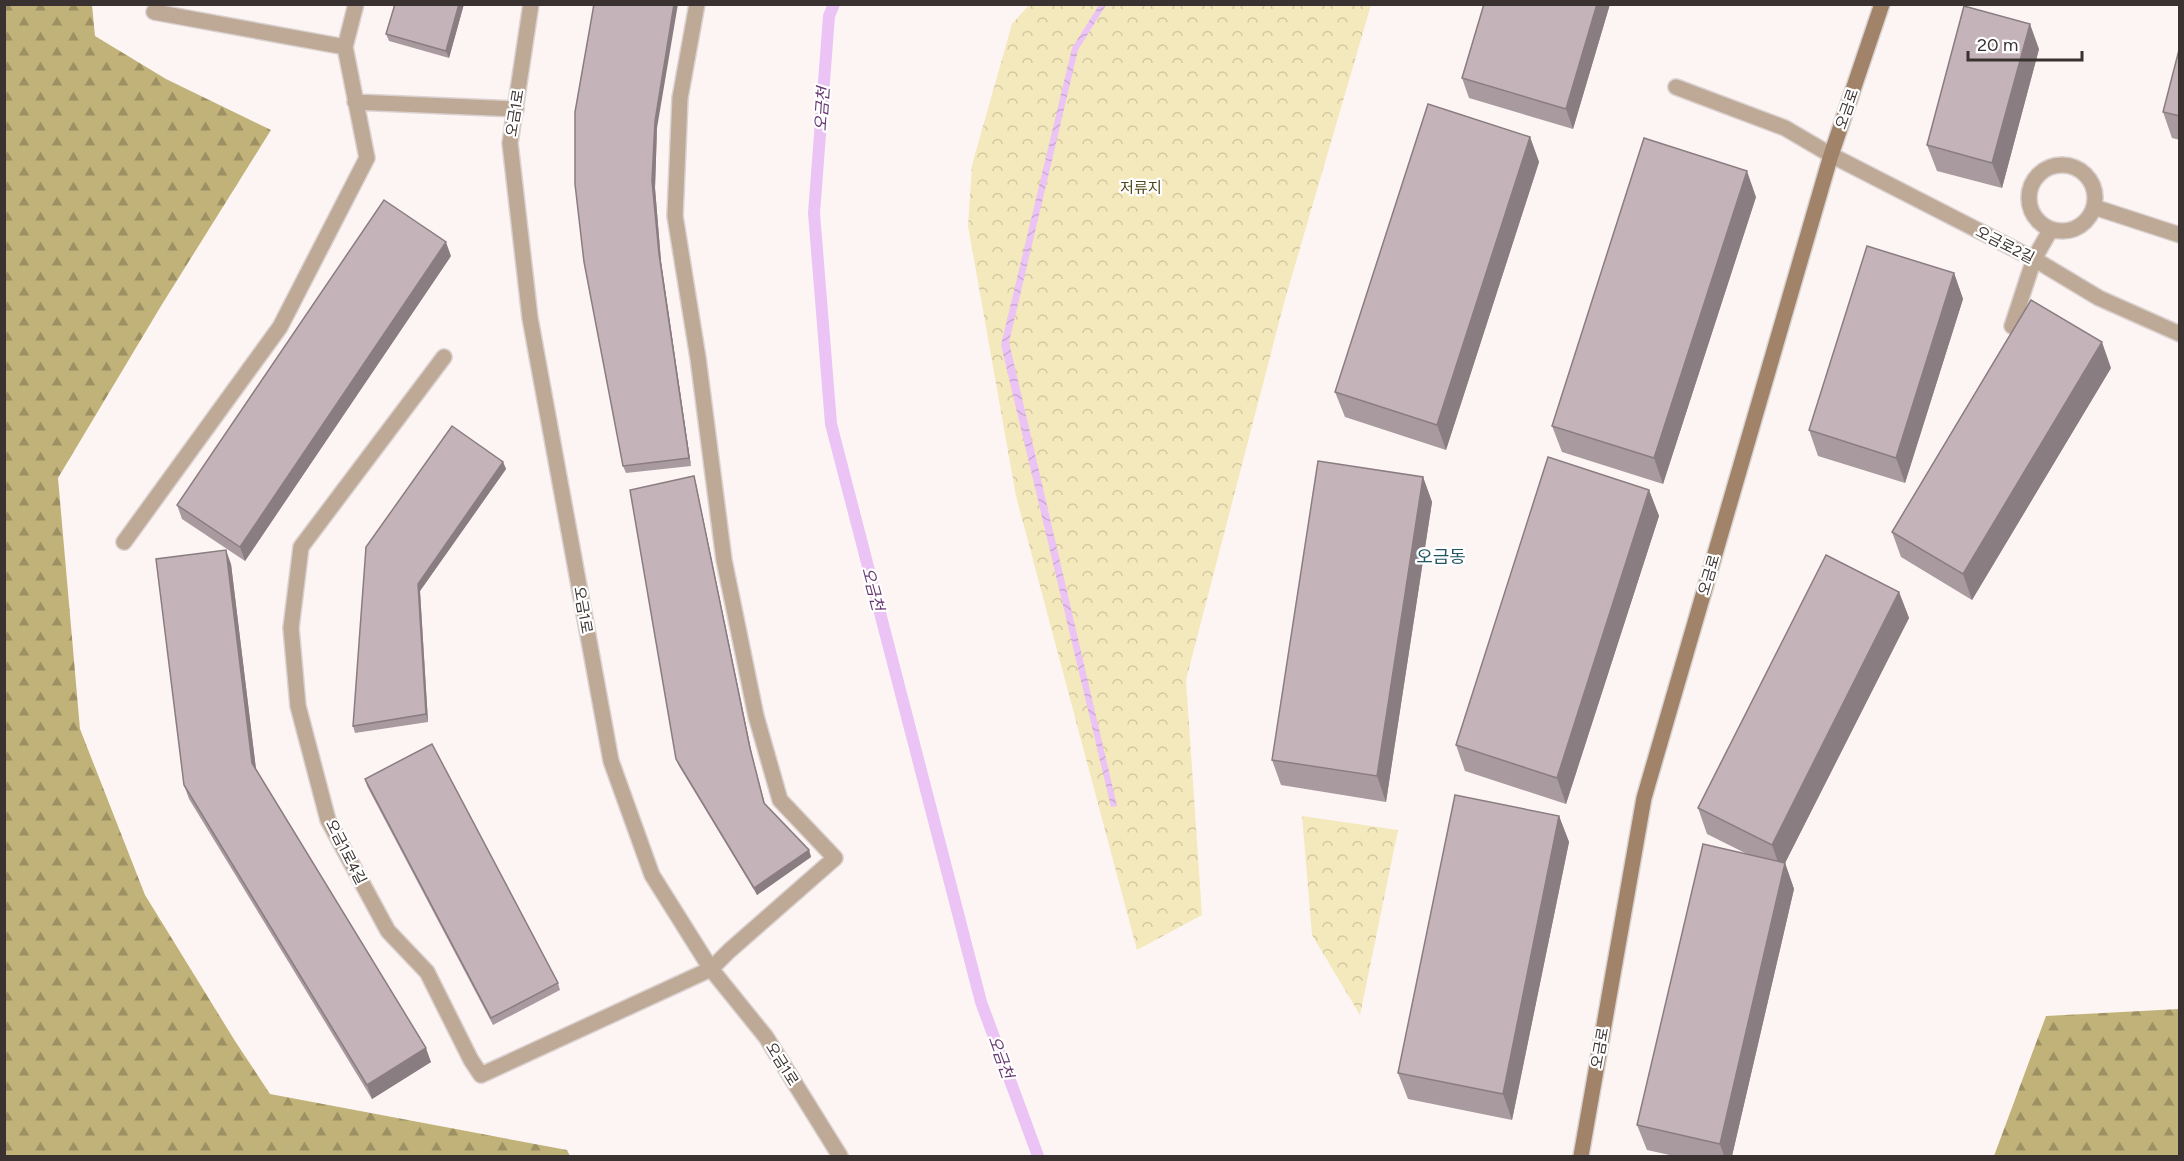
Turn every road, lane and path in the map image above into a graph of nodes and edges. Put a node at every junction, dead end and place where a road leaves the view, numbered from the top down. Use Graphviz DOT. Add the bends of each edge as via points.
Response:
graph roads {
  1 [pos="356,4"];
  2 [pos="531,4"];
  3 [pos="697,4"];
  4 [pos="1882,4"];
  5 [pos="154,12"];
  6 [pos="345,47"];
  7 [pos="1676,87"];
  8 [pos="355,102"];
  9 [pos="516,109"];
  10 [pos="1831,155"];
  11 [pos="2094,207"];
  12 [pos="2051,229"];
  13 [pos="2180,235"];
  14 [pos="2034,259"];
  15 [pos="2012,326"];
  16 [pos="2180,334"];
  17 [pos="444,357"];
  18 [pos="124,542"];
  19 [pos="711,969"];
  20 [pos="840,1156"];
  21 [pos="1581,1156"];
  1 -- 6 [label="street"];
  2 -- 9 [label="street, 오금1로"];
  3 -- 19 [label="street" via="680,98 675,216 724,560 756,716 780,800 835,858"];
  4 -- 10 [label="street, 오금로"];
  5 -- 6 [label="street"];
  6 -- 8 [label="street"];
  7 -- 10 [label="street, 오금로2길" via="1785,128"];
  8 -- 9 [label="street"];
  8 -- 18 [label="street" via="367,158 280,327"];
  9 -- 19 [label="street, 오금1로" via="510,144 530,318 611,761 652,876"];
  10 -- 14 [label="street, 오금로2길"];
  10 -- 21 [label="street, 오금로" via="1644,798"];
  11 -- 12 [label="street" via="2089,217 2072,230"];
  11 -- 12 [label="street" via="2092,186 2079,169 2057,165 2047,169 2032,184 2029,195 2034,216"];
  11 -- 13 [label="street"];
  12 -- 14 [label="street"];
  14 -- 15 [label="street"];
  14 -- 16 [label="street, 오금로2길" via="2099,298"];
  17 -- 19 [label="street, 오금1로4길" via="302,547 291,628 298,706 328,820 388,932 427,972 481,1075"];
  19 -- 20 [label="street, 오금1로" via="766,1037"];
}
